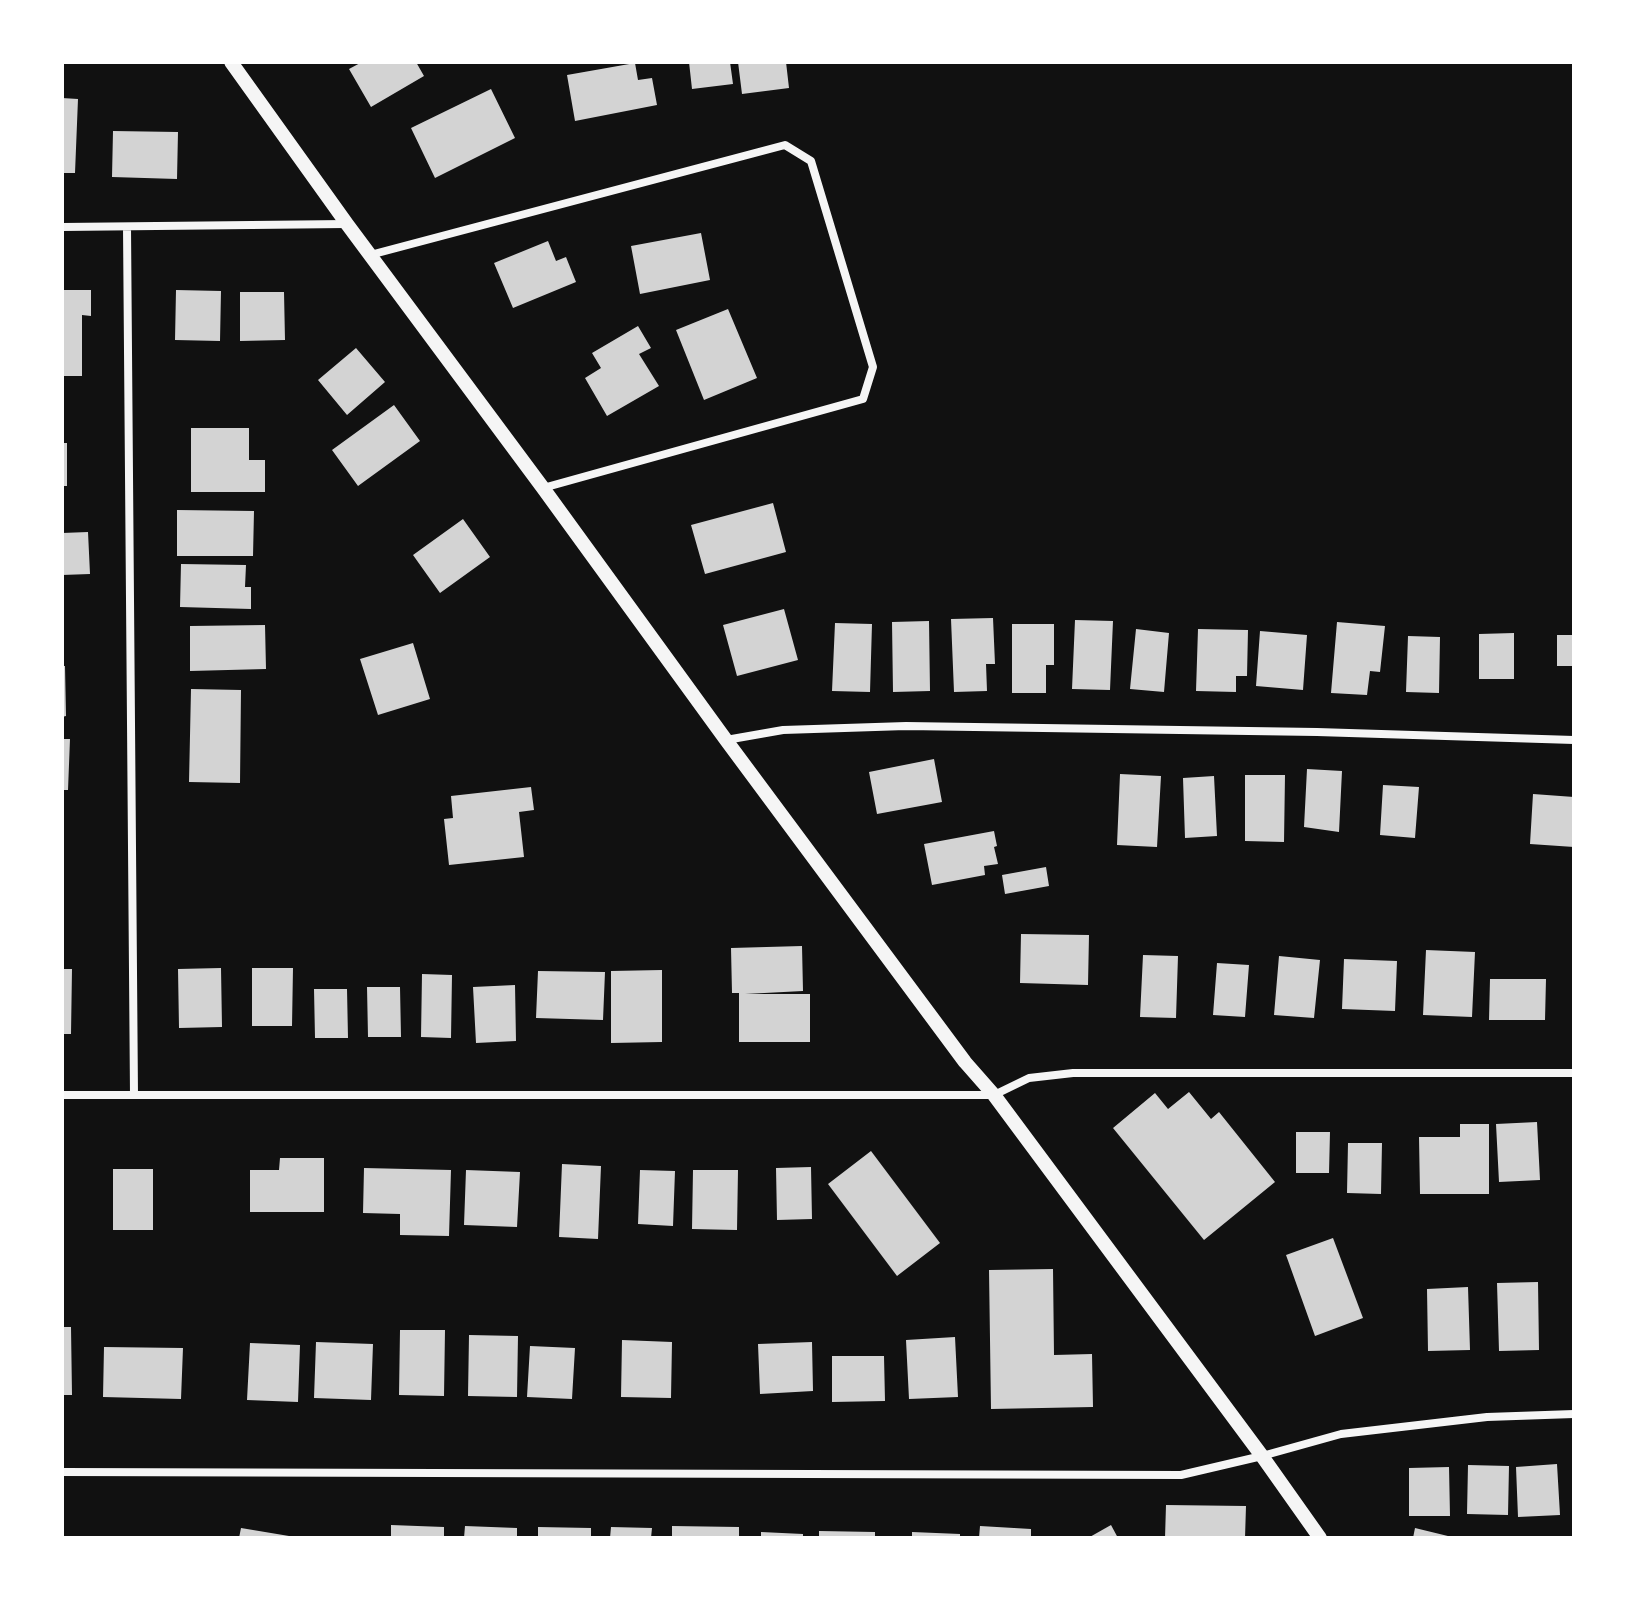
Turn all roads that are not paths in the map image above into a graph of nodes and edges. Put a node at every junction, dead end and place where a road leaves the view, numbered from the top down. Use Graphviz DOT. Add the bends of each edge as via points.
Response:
graph roads {
  1 [pos="231,62"];
  2 [pos="347,224"];
  3 [pos="62,227"];
  4 [pos="127,227"];
  5 [pos="370,255"];
  6 [pos="543,488"];
  7 [pos="726,740"];
  8 [pos="1574,740"];
  9 [pos="1574,1073"];
  10 [pos="62,1095"];
  11 [pos="134,1095"];
  12 [pos="994,1095"];
  13 [pos="1574,1414"];
  14 [pos="1262,1456"];
  15 [pos="62,1472"];
  16 [pos="1320,1538"];
  1 -- 2 [label="street"];
  2 -- 4 [label="street"];
  2 -- 5 [label="street"];
  3 -- 4 [label="street"];
  4 -- 11 [label="street"];
  5 -- 6 [label="street"];
  5 -- 6 [label="street" via="785,145 811,161 873,367 863,399"];
  6 -- 7 [label="street"];
  7 -- 8 [label="street" via="783,730 906,726"];
  7 -- 12 [label="street"];
  9 -- 12 [label="street" via="1073,1073 1029,1078"];
  10 -- 11 [label="street"];
  11 -- 12 [label="street"];
  12 -- 14 [label="street"];
  13 -- 14 [label="street" via="1487,1417 1341,1434"];
  14 -- 15 [label="street" via="1181,1475"];
  14 -- 16 [label="street"];
}
